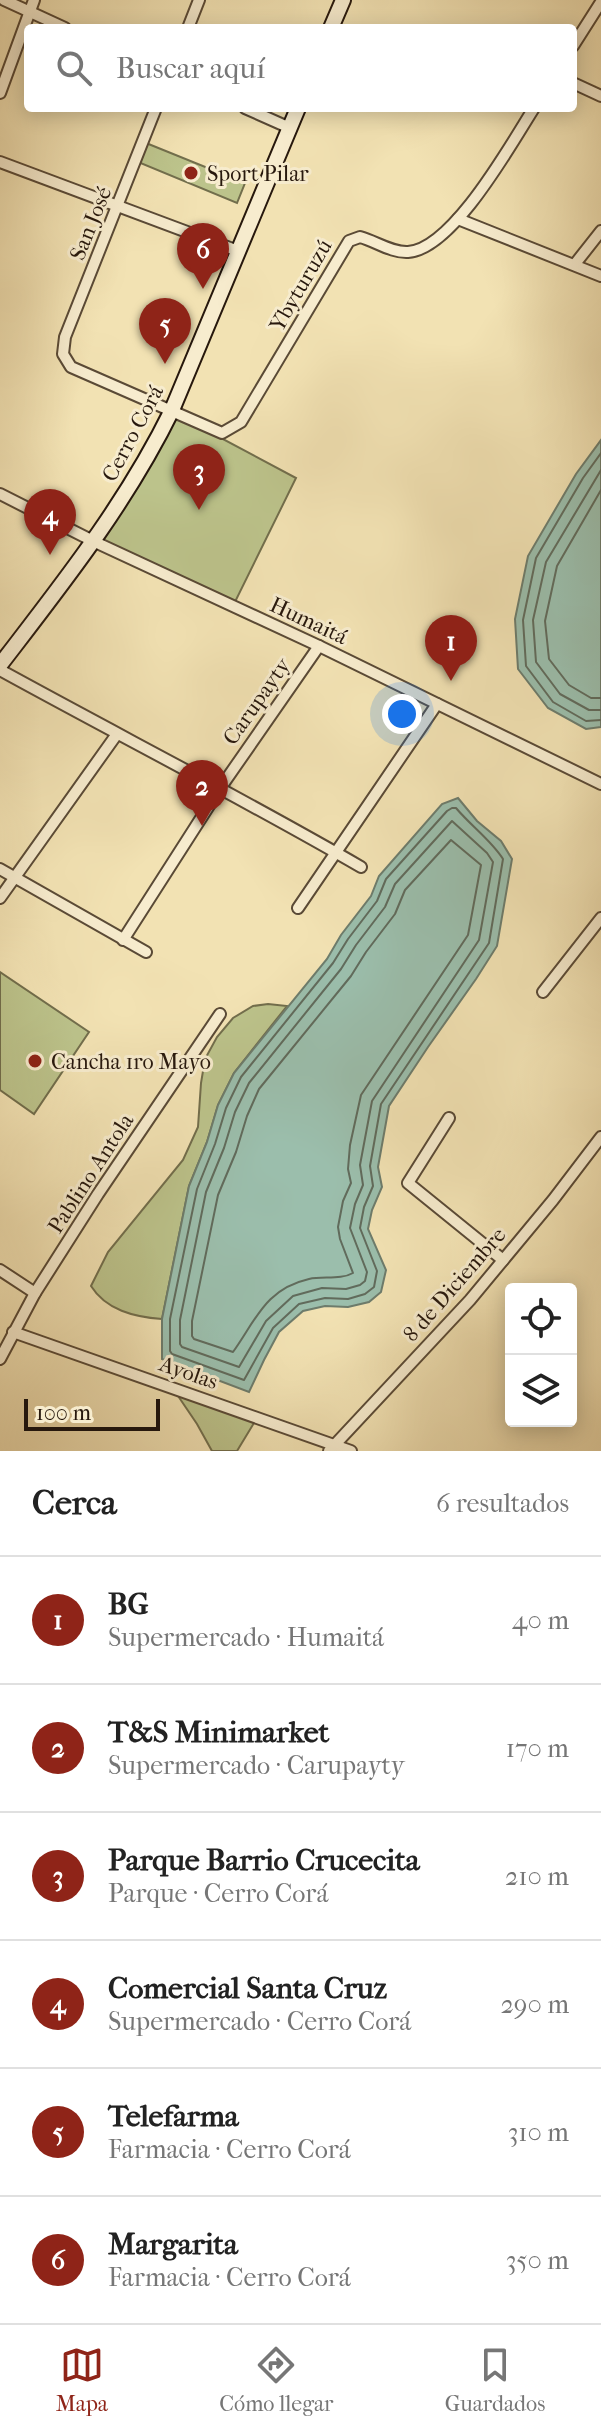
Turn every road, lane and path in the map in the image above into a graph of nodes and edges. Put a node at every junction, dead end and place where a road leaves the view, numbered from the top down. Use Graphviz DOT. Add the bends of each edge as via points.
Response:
graph roads {
  1 [pos="4,0"];
  2 [pos="34,0"];
  3 [pos="199,0"];
  4 [pos="343,0"];
  5 [pos="601,2"];
  6 [pos="30,13"];
  7 [pos="26,24"];
  8 [pos="56,24"];
  9 [pos="190,24"];
  10 [pos="333,24"];
  11 [pos="24,29"];
  12 [pos="577,40"];
  13 [pos="577,85"];
  14 [pos="0,93"];
  15 [pos="601,96"];
  16 [pos="154,112"];
  17 [pos="254,112"];
  18 [pos="296,112"];
  19 [pos="531,112"];
  20 [pos="290,128"];
  21 [pos="0,162"];
  22 [pos="119,205"];
  23 [pos="458,219"];
  24 [pos="601,231"];
  25 [pos="238,251"];
  26 [pos="575,264"];
  27 [pos="601,276"];
  28 [pos="172,410"];
  29 [pos="0,494"];
  30 [pos="95,542"];
  31 [pos="319,646"];
  32 [pos="0,667"];
  33 [pos="437,704"];
  34 [pos="117,734"];
  35 [pos="601,784"];
  36 [pos="221,787"];
  37 [pos="336,852"];
  38 [pos="361,867"];
  39 [pos="0,869"];
  40 [pos="14,877"];
  41 [pos="0,898"];
  42 [pos="298,908"];
  43 [pos="601,918"];
  44 [pos="123,940"];
  45 [pos="146,952"];
  46 [pos="543,992"];
  47 [pos="220,1014"];
  48 [pos="449,1118"];
  49 [pos="601,1137"];
  50 [pos="503,1260"];
  51 [pos="0,1270"];
  52 [pos="35,1293"];
  53 [pos="13,1332"];
  54 [pos="0,1359"];
  55 [pos="332,1447"];
  56 [pos="351,1451"];
  1 -- 6 [label="street"];
  2 -- 6 [label="street"];
  3 -- 9 [label="street"];
  4 -- 10 [label="street"];
  5 -- 12 [label="street"];
  6 -- 7 [label="street"];
  6 -- 8 [label="street"];
  11 -- 14 [label="street"];
  13 -- 15 [label="street"];
  16 -- 22 [label="street, San José"];
  17 -- 20 [label="street"];
  18 -- 20 [label="street, Cerro Corá"];
  19 -- 23 [label="street, Ybyturuzú"];
  20 -- 25 [label="street, Cerro Corá"];
  21 -- 22 [label="street"];
  22 -- 25 [label="street"];
  22 -- 28 [label="street, San José" via="65,337 63,354 71,367"];
  23 -- 26 [label="street"];
  23 -- 28 [label="street, Ybyturuzú" via="424,247 408,252 360,237 349,241 241,422 222,433"];
  24 -- 26 [label="street"];
  25 -- 28 [label="street, Cerro Corá"];
  26 -- 27 [label="street"];
  28 -- 30 [label="street, Cerro Corá"];
  29 -- 30 [label="street, Humaitá"];
  30 -- 31 [label="street, Humaitá"];
  30 -- 32 [label="street, Cerro Corá"];
  31 -- 33 [label="street, Humaitá"];
  31 -- 36 [label="street, Carupayty"];
  32 -- 34 [label="street"];
  33 -- 35 [label="street, Humaitá"];
  33 -- 37 [label="street"];
  34 -- 36 [label="street"];
  34 -- 40 [label="street"];
  36 -- 37 [label="street"];
  36 -- 44 [label="street, Carupayty"];
  37 -- 38 [label="street"];
  37 -- 42 [label="street"];
  39 -- 40 [label="street"];
  40 -- 41 [label="street"];
  40 -- 44 [label="street"];
  43 -- 46 [label="street"];
  44 -- 45 [label="street"];
  47 -- 52 [label="street, Pablino Antola"];
  48 -- 50 [label="street" via="408,1183"];
  49 -- 50 [label="street, 8 de Diciembre"];
  50 -- 55 [label="street, 8 de Diciembre"];
  51 -- 52 [label="street"];
  52 -- 53 [label="street, Pablino Antola"];
  53 -- 54 [label="street, Pablino Antola"];
  53 -- 55 [label="street, Ayolas"];
  55 -- 56 [label="street, Ayolas"];
}
